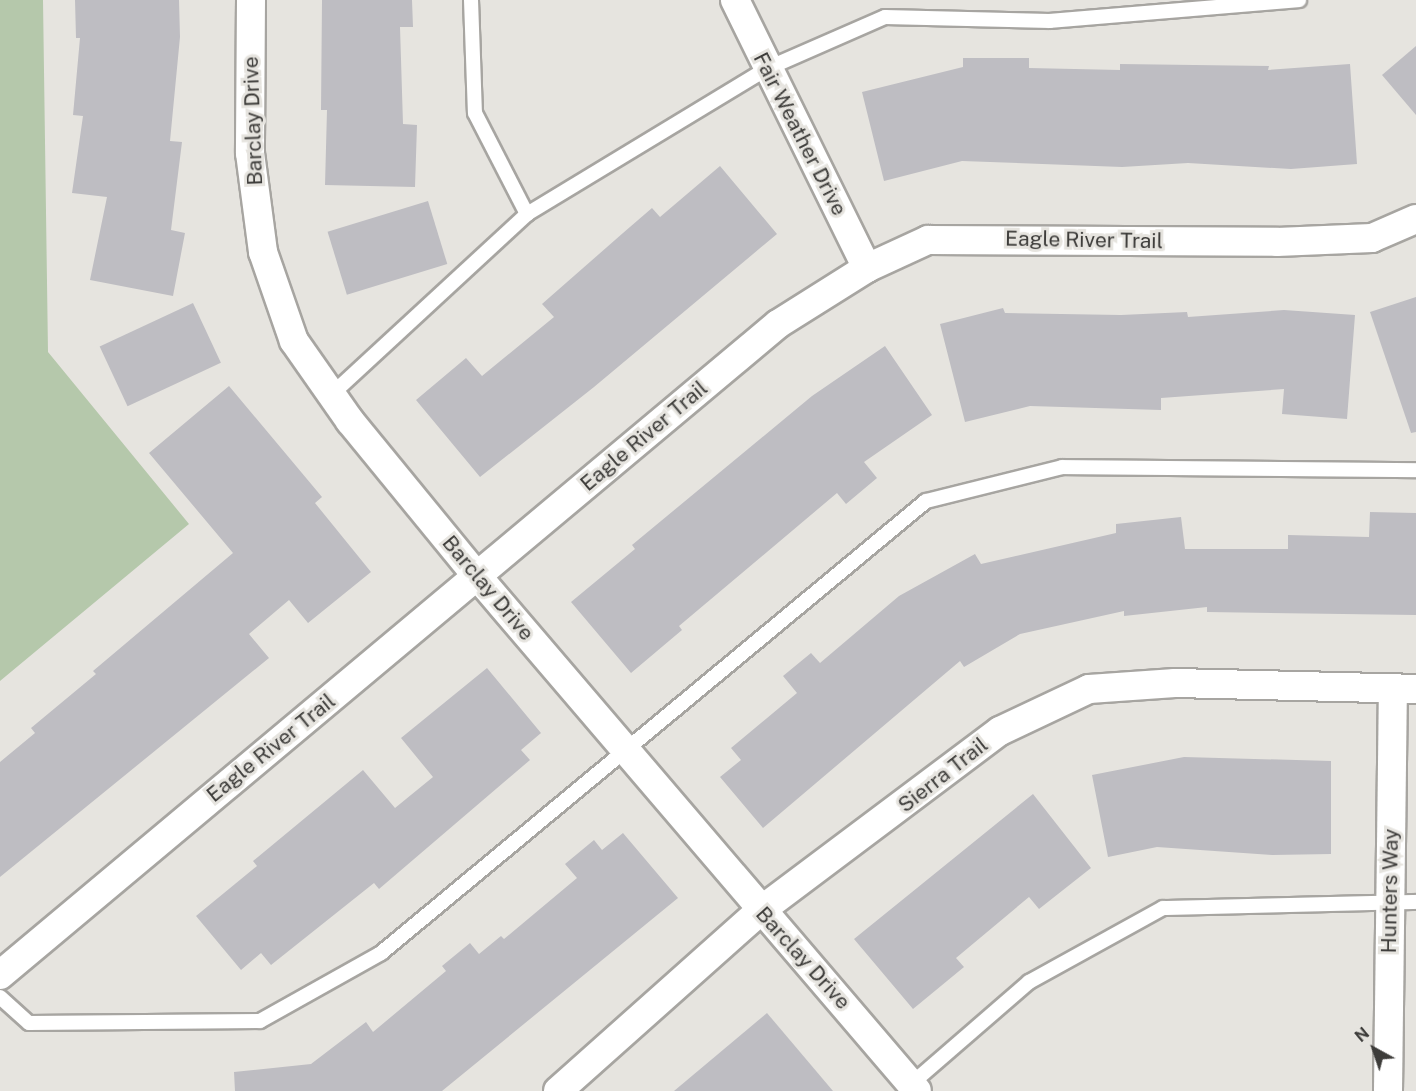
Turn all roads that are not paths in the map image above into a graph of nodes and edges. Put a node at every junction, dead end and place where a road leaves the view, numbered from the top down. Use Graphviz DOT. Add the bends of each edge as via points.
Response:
graph roads {
  1 [pos="251,0"];
  2 [pos="471,0"];
  3 [pos="735,0"];
  4 [pos="1299,0"];
  5 [pos="766,69"];
  6 [pos="527,214"];
  7 [pos="1416,219"];
  8 [pos="867,268"];
  9 [pos="331,395"];
  10 [pos="1416,470"];
  11 [pos="477,576"];
  12 [pos="1405,690"];
  13 [pos="627,750"];
  14 [pos="1403,903"];
  15 [pos="760,911"];
  16 [pos="0,975"];
  17 [pos="0,997"];
  18 [pos="911,1089"];
  19 [pos="558,1091"];
  20 [pos="1388,1091"];
  1 -- 9 [label="street, Barclay Drive" via="250,153 263,252 294,341"];
  2 -- 6 [label="lane" via="475,113"];
  3 -- 5 [label="street, Fair Weather Drive"];
  4 -- 5 [label="lane" via="1050,21 885,17"];
  5 -- 6 [label="lane"];
  5 -- 8 [label="street, Fair Weather Drive"];
  6 -- 9 [label="lane"];
  7 -- 8 [label="street, Eagle River Trail" via="1372,238 1277,242 928,240"];
  8 -- 11 [label="street, Eagle River Trail" via="778,324"];
  9 -- 11 [label="street, Barclay Drive"];
  10 -- 13 [label="lane" via="1062,467 926,501"];
  11 -- 13 [label="street, Barclay Drive"];
  11 -- 16 [label="street, Eagle River Trail"];
  12 -- 14 [label="street, Hunters Way"];
  12 -- 15 [label="street, Sierra Trail" via="1175,683 1089,688 1000,731"];
  13 -- 15 [label="street, Barclay Drive"];
  13 -- 17 [label="lane" via="381,953 260,1021 29,1023"];
  14 -- 18 [label="lane" via="1163,908 1029,982"];
  14 -- 20 [label="street, Hunters Way"];
  15 -- 18 [label="street, Barclay Drive"];
  15 -- 19 [label="street, Sierra Trail"];
}
